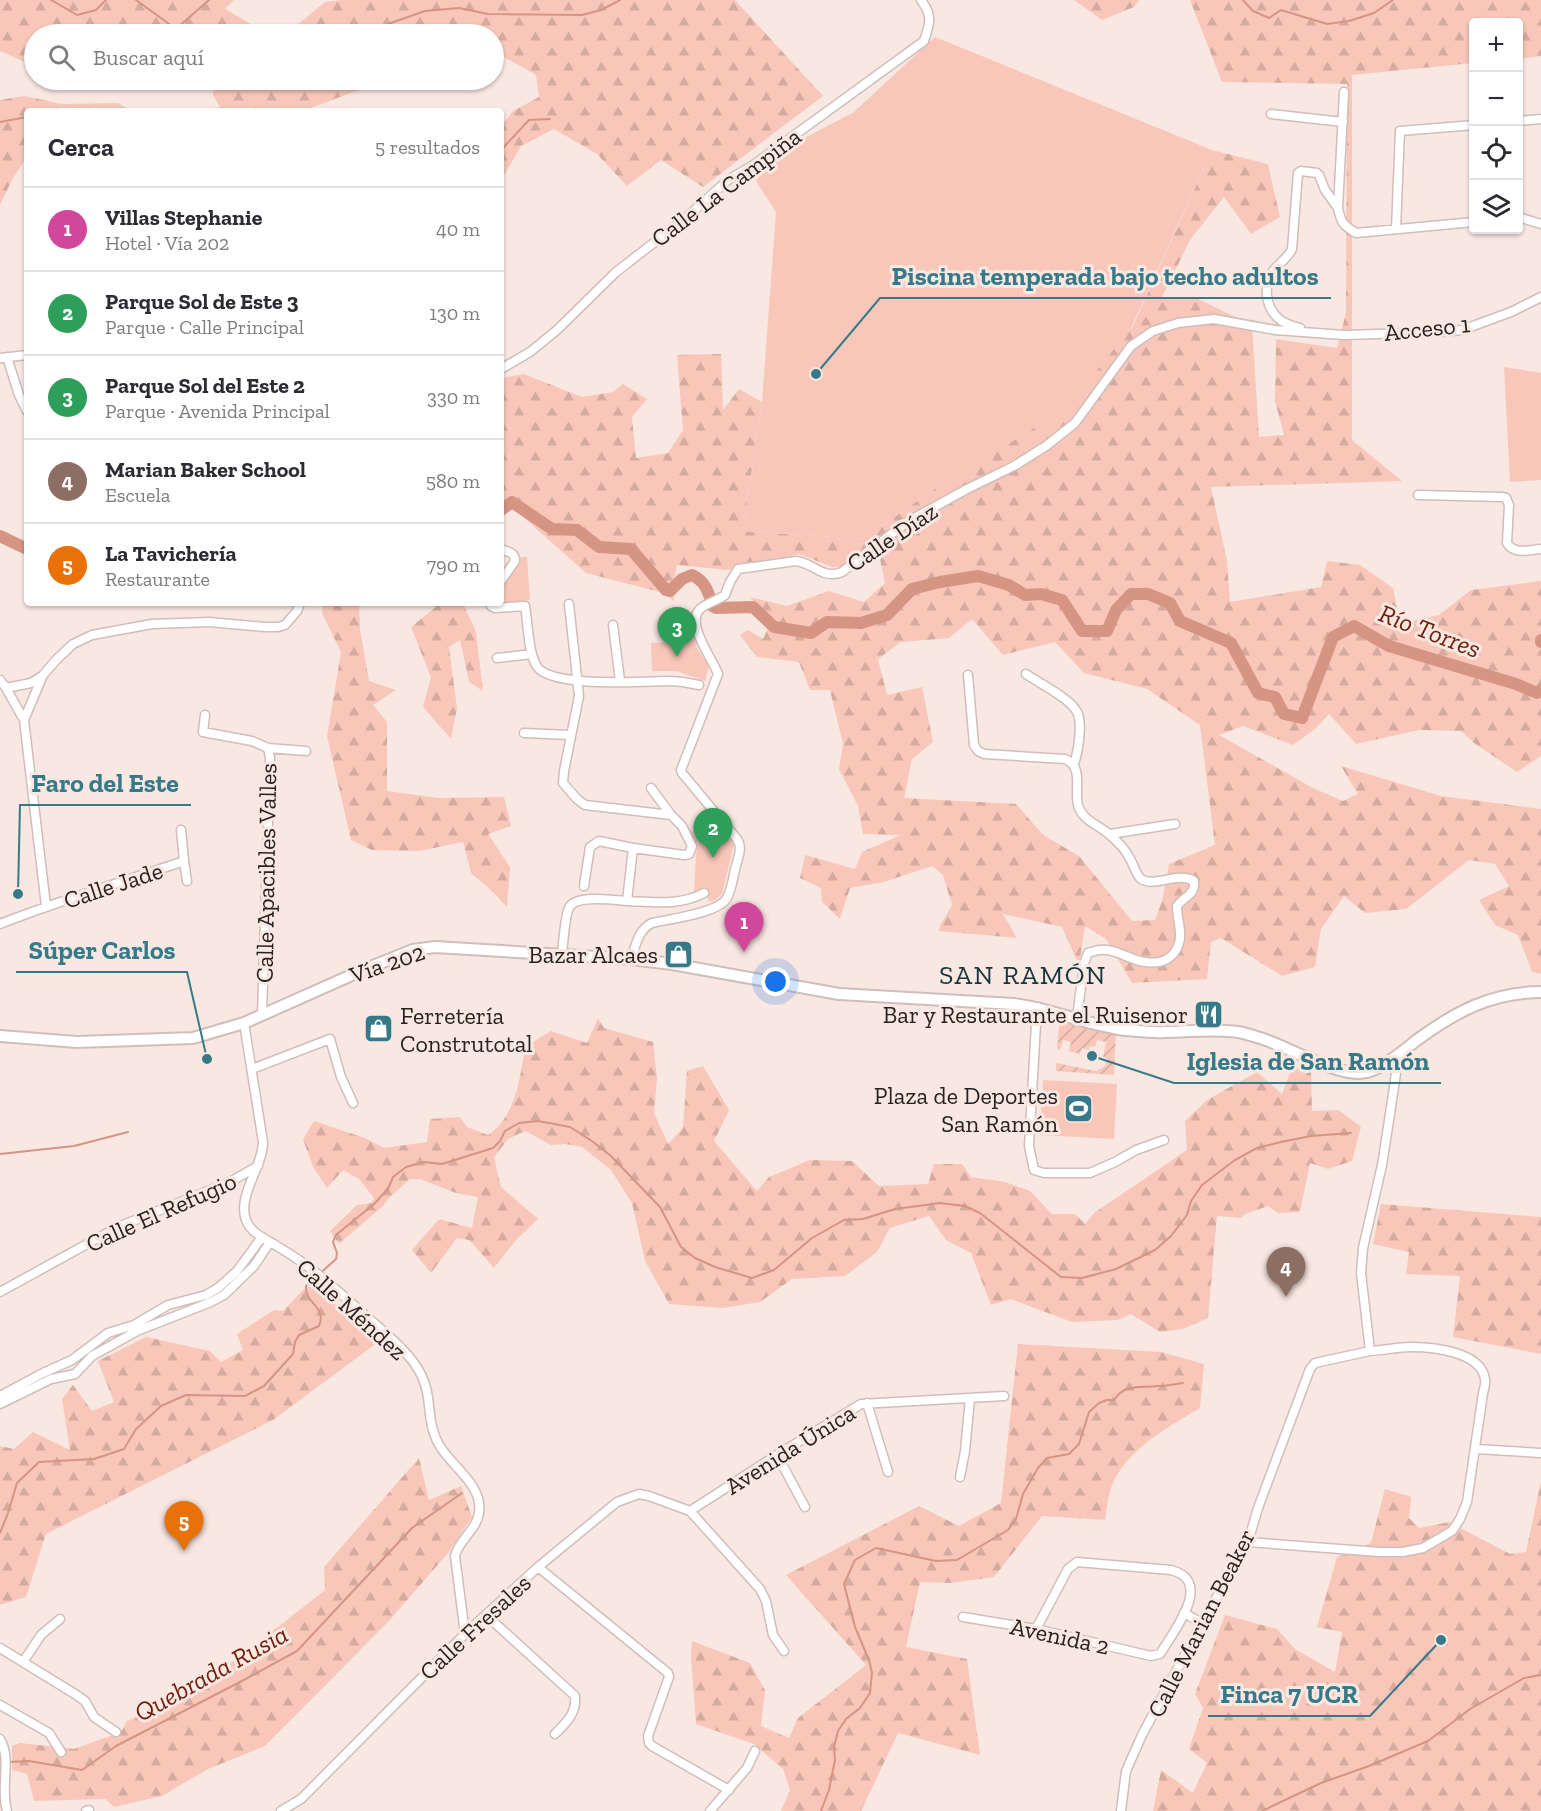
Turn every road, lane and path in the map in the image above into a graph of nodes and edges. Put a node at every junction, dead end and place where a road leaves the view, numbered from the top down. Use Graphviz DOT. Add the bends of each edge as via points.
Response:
graph roads {
  1 [pos="921,0"];
  2 [pos="1344,92"];
  3 [pos="1271,114"];
  4 [pos="1541,119"];
  5 [pos="1523,121"];
  6 [pos="1343,122"];
  7 [pos="1469,125"];
  8 [pos="1338,208"];
  9 [pos="1523,219"];
  10 [pos="1469,222"];
  11 [pos="1541,224"];
  12 [pos="1396,229"];
  13 [pos="1541,297"];
  14 [pos="1319,333"];
  15 [pos="1344,335"];
  16 [pos="24,355"];
  17 [pos="3,357"];
  18 [pos="504,367"];
  19 [pos="24,405"];
  20 [pos="1418,495"];
  21 [pos="1541,549"];
  22 [pos="504,550"];
  23 [pos="504,577"];
  24 [pos="569,604"];
  25 [pos="491,606"];
  26 [pos="298,607"];
  27 [pos="613,625"];
  28 [pos="532,654"];
  29 [pos="497,658"];
  30 [pos="43,675"];
  31 [pos="968,675"];
  32 [pos="1026,675"];
  33 [pos="620,681"];
  34 [pos="578,682"];
  35 [pos="3,684"];
  36 [pos="699,685"];
  37 [pos="205,715"];
  38 [pos="24,720"];
  39 [pos="524,734"];
  40 [pos="570,735"];
  41 [pos="268,748"];
  42 [pos="306,751"];
  43 [pos="1074,764"];
  44 [pos="651,788"];
  45 [pos="671,815"];
  46 [pos="1175,824"];
  47 [pos="181,830"];
  48 [pos="1110,834"];
  49 [pos="633,848"];
  50 [pos="184,861"];
  51 [pos="187,881"];
  52 [pos="584,886"];
  53 [pos="704,893"];
  54 [pos="627,901"];
  55 [pos="46,906"];
  56 [pos="0,924"];
  57 [pos="562,954"];
  58 [pos="631,959"];
  59 [pos="1540,991"];
  60 [pos="1037,1007"];
  61 [pos="262,1014"];
  62 [pos="1077,1018"];
  63 [pos="244,1023"];
  64 [pos="0,1036"];
  65 [pos="1395,1057"];
  66 [pos="252,1069"];
  67 [pos="352,1103"];
  68 [pos="1164,1140"];
  69 [pos="259,1166"];
  70 [pos="262,1237"];
  71 [pos="270,1242"];
  72 [pos="0,1292"];
  73 [pos="1370,1351"];
  74 [pos="0,1396"];
  75 [pos="1004,1396"];
  76 [pos="970,1398"];
  77 [pos="867,1403"];
  78 [pos="0,1404"];
  79 [pos="1476,1449"];
  80 [pos="1541,1453"];
  81 [pos="777,1455"];
  82 [pos="888,1472"];
  83 [pos="960,1477"];
  84 [pos="805,1507"];
  85 [pos="690,1511"];
  86 [pos="1248,1542"];
  87 [pos="538,1567"];
  88 [pos="1184,1612"];
  89 [pos="486,1615"];
  90 [pos="963,1617"];
  91 [pos="60,1619"];
  92 [pos="1202,1623"];
  93 [pos="1036,1629"];
  94 [pos="465,1634"];
  95 [pos="0,1648"];
  96 [pos="784,1652"];
  97 [pos="22,1662"];
  98 [pos="0,1705"];
  99 [pos="116,1732"];
  100 [pos="555,1734"];
  101 [pos="0,1739"];
  102 [pos="755,1750"];
  103 [pos="61,1752"];
  104 [pos="729,1790"];
  105 [pos="7,1811"];
  106 [pos="281,1811"];
  107 [pos="710,1811"];
  108 [pos="1121,1811"];
  1 -- 18 [label="street, Calle La Campiña" via="929,11 930,23 924,41 728,180 615,273 557,330"];
  2 -- 6 [label="street"];
  3 -- 6 [label="street"];
  4 -- 5 [label="street"];
  6 -- 8 [label="street"];
  7 -- 12 [label="street" via="1400,130"];
  8 -- 12 [label="street" via="1344,226 1356,234"];
  8 -- 14 [label="street" via="1319,175 1298,173 1292,249 1274,271 1267,288 1269,306 1278,319"];
  9 -- 11 [label="street"];
  10 -- 12 [label="street"];
  13 -- 15 [label="street, Acceso 1" via="1462,330"];
  14 -- 15 [label="street, Calle Díaz"];
  14 -- 58 [label="street, Calle Díaz" via="1214,319 1178,323 1153,331 1131,346 1075,423 1046,446 907,522 842,572 828,574 796,561 738,569 724,596 697,614 697,631 717,674 682,773 741,844 740,852 722,904 644,927"];
  16 -- 17 [label="street"];
  17 -- 19 [label="street"];
  20 -- 21 [label="street" via="1506,498 1509,547 1515,551"];
  22 -- 23 [label="street" via="515,556"];
  24 -- 34 [label="street"];
  25 -- 28 [label="street" via="525,606"];
  26 -- 30 [label="street" via="285,625 278,627 172,623 92,635 73,644"];
  27 -- 33 [label="street"];
  28 -- 29 [label="street"];
  28 -- 34 [label="street" via="543,673"];
  30 -- 35 [label="street" via="31,683"];
  30 -- 38 [label="street"];
  31 -- 43 [label="street" via="974,745 978,751 1065,759"];
  32 -- 43 [label="street" via="1075,708 1079,715"];
  33 -- 34 [label="street"];
  33 -- 36 [label="street"];
  34 -- 40 [label="street" via="579,696"];
  35 -- 38 [label="street"];
  37 -- 41 [label="street, Calle Apacibles Valles" via="203,732"];
  38 -- 55 [label="street"];
  39 -- 40 [label="street"];
  40 -- 45 [label="street" via="563,783 577,799 585,805"];
  41 -- 42 [label="street, Calle Apacibles Valles"];
  41 -- 61 [label="street, Calle Apacibles Valles"];
  43 -- 48 [label="street" via="1078,805 1083,816"];
  44 -- 45 [label="street"];
  45 -- 49 [label="street" via="690,840 689,854"];
  46 -- 48 [label="street"];
  47 -- 50 [label="street, Calle Jade"];
  48 -- 62 [label="street" via="1145,881 1189,878 1194,880 1195,888 1177,906 1180,941 1174,955 1166,960 1145,962 1108,950 1088,953"];
  49 -- 52 [label="street" via="593,844"];
  49 -- 54 [label="street"];
  50 -- 51 [label="street"];
  50 -- 55 [label="street, Calle Jade"];
  53 -- 54 [label="street" via="663,903"];
  54 -- 57 [label="street" via="574,902 569,908"];
  55 -- 56 [label="street, Calle Jade"];
  57 -- 58 [label="main road, Vía 202"];
  57 -- 61 [label="main road, Vía 202" via="424,947"];
  58 -- 60 [label="main road, Vía 202" via="839,994"];
  59 -- 65 [label="main road, Vía 202" via="1507,995 1462,1010"];
  60 -- 62 [label="main road, Vía 202"];
  60 -- 68 [label="street" via="1029,1146 1034,1170 1090,1173"];
  61 -- 63 [label="main road, Vía 202"];
  62 -- 65 [label="main road, Vía 202" via="1127,1030 1238,1032 1357,1073 1368,1072"];
  63 -- 64 [label="main road, Vía 202" via="193,1038 77,1042"];
  63 -- 66 [label="street, Calle Méndez"];
  65 -- 73 [label="street" via="1383,1155 1360,1273"];
  66 -- 67 [label="street" via="330,1040"];
  66 -- 69 [label="street, Calle Méndez" via="263,1142"];
  69 -- 70 [label="street, Calle Méndez" via="247,1191 244,1209 246,1222"];
  69 -- 72 [label="street, Calle El Refugio" via="230,1182 118,1227"];
  70 -- 71 [label="street, Calle Méndez"];
  70 -- 74 [label="street" via="237,1271 208,1294 168,1305 134,1325 108,1333 72,1360"];
  71 -- 78 [label="street" via="254,1266 224,1295 118,1341 92,1356 77,1373 51,1380"];
  71 -- 94 [label="street, Calle Méndez" via="324,1278 403,1349 424,1381 436,1440 478,1497 479,1514 474,1527 457,1546 455,1556"];
  73 -- 79 [label="street, Calle Marian Beaker" via="1412,1347 1441,1350 1473,1360 1485,1379"];
  73 -- 86 [label="street, Calle Marian Beaker" via="1314,1363 1310,1369"];
  75 -- 76 [label="street, Avenida Única"];
  76 -- 77 [label="street, Avenida Única"];
  76 -- 83 [label="street"];
  77 -- 81 [label="street, Avenida Única"];
  77 -- 82 [label="street"];
  79 -- 80 [label="street"];
  79 -- 86 [label="street, Calle Marian Beaker" via="1467,1502 1460,1519 1452,1531 1423,1548 1380,1552"];
  81 -- 84 [label="street"];
  81 -- 85 [label="street, Avenida Única"];
  85 -- 87 [label="street, Calle Fresales" via="648,1496 630,1496 617,1502"];
  85 -- 96 [label="street" via="760,1588 773,1635"];
  86 -- 92 [label="street, Calle Marian Beaker"];
  87 -- 89 [label="street, Calle Fresales"];
  87 -- 104 [label="street" via="668,1673 649,1743"];
  88 -- 92 [label="street"];
  88 -- 93 [label="street, Avenida 2" via="1156,1656"];
  88 -- 93 [label="street" via="1191,1593 1188,1580 1179,1572 1077,1562 1068,1569"];
  89 -- 94 [label="street, Calle Fresales"];
  89 -- 100 [label="street" via="575,1696 573,1712"];
  90 -- 93 [label="street, Avenida 2"];
  91 -- 97 [label="street" via="41,1635"];
  92 -- 108 [label="street, Calle Marian Beaker" via="1126,1771"];
  94 -- 106 [label="street, Calle Fresales" via="301,1799"];
  95 -- 97 [label="street"];
  97 -- 99 [label="street" via="85,1701 94,1717"];
  98 -- 103 [label="street" via="49,1733"];
  101 -- 105 [label="street" via="5,1751 3,1795"];
  102 -- 104 [label="street" via="747,1768"];
  104 -- 107 [label="street"];
}
